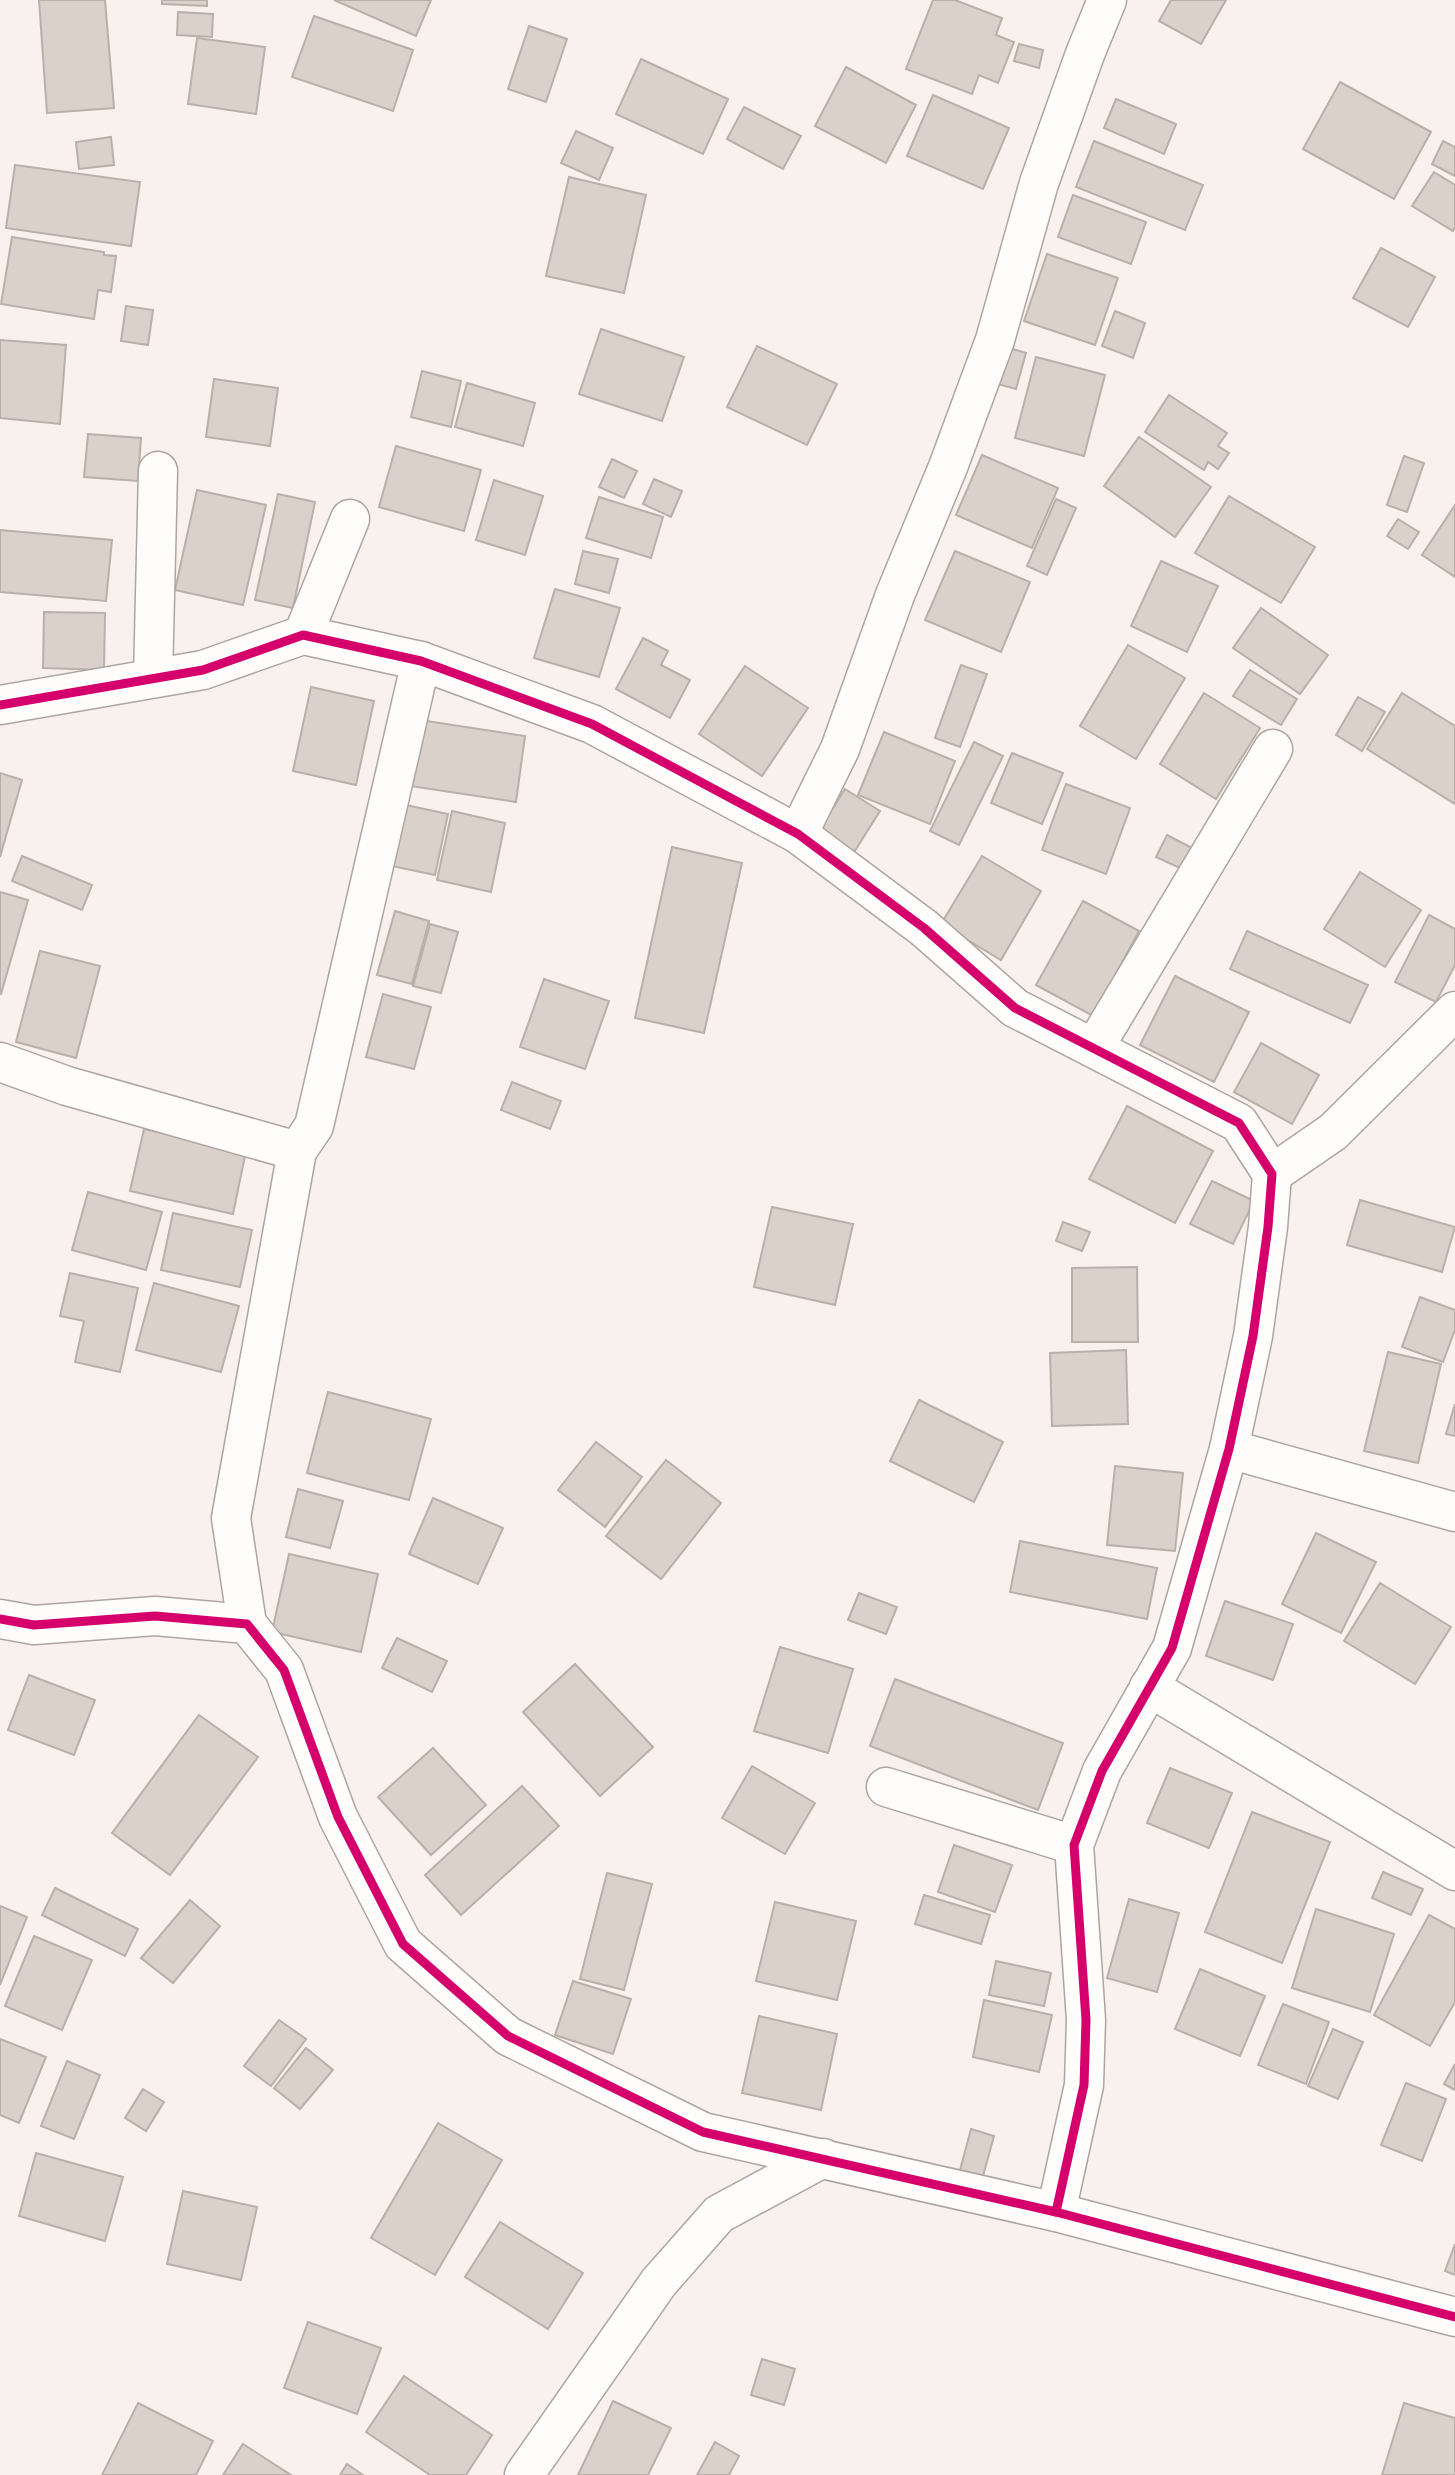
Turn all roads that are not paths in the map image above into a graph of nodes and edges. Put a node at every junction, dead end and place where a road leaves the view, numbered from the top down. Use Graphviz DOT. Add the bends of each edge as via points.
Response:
graph roads {
  1 [pos="1107,0"];
  2 [pos="158,471"];
  3 [pos="350,519"];
  4 [pos="303,635"];
  5 [pos="421,661"];
  6 [pos="153,678"];
  7 [pos="0,705"];
  8 [pos="1273,750"];
  9 [pos="799,834"];
  10 [pos="1455,1011"];
  11 [pos="1094,1048"];
  12 [pos="0,1062"];
  13 [pos="297,1152"];
  14 [pos="1272,1174"];
  15 [pos="1229,1449"];
  16 [pos="1455,1512"];
  17 [pos="0,1619"];
  18 [pos="247,1623"];
  19 [pos="1149,1687"];
  20 [pos="887,1787"];
  21 [pos="1074,1845"];
  22 [pos="1455,1871"];
  23 [pos="823,2158"];
  24 [pos="1056,2212"];
  25 [pos="1455,2317"];
  26 [pos="524,2475"];
  1 -- 9 [label="street" via="1039,183 995,340 840,749"];
  2 -- 6 [label="street"];
  3 -- 4 [label="street"];
  4 -- 5 [label="street"];
  4 -- 6 [label="street" via="203,670"];
  5 -- 9 [label="street" via="592,724"];
  5 -- 13 [label="street" via="314,1125"];
  6 -- 7 [label="street"];
  8 -- 11 [label="street"];
  9 -- 11 [label="street" via="924,928 1015,1008"];
  10 -- 14 [label="street" via="1333,1132"];
  11 -- 14 [label="street" via="1239,1123"];
  12 -- 13 [label="street" via="67,1086"];
  13 -- 18 [label="street" via="231,1518"];
  14 -- 15 [label="street" via="1253,1336"];
  15 -- 16 [label="street"];
  15 -- 19 [label="street" via="1172,1648"];
  17 -- 18 [label="street" via="34,1625 155,1616"];
  18 -- 23 [label="street" via="284,1670 338,1817 403,1944 508,2036 703,2132"];
  19 -- 21 [label="street" via="1102,1771"];
  19 -- 22 [label="street"];
  20 -- 21 [label="street"];
  21 -- 24 [label="street" via="1086,2020 1084,2085"];
  23 -- 24 [label="street"];
  23 -- 26 [label="street" via="719,2214 659,2282"];
  24 -- 25 [label="street"];
}
